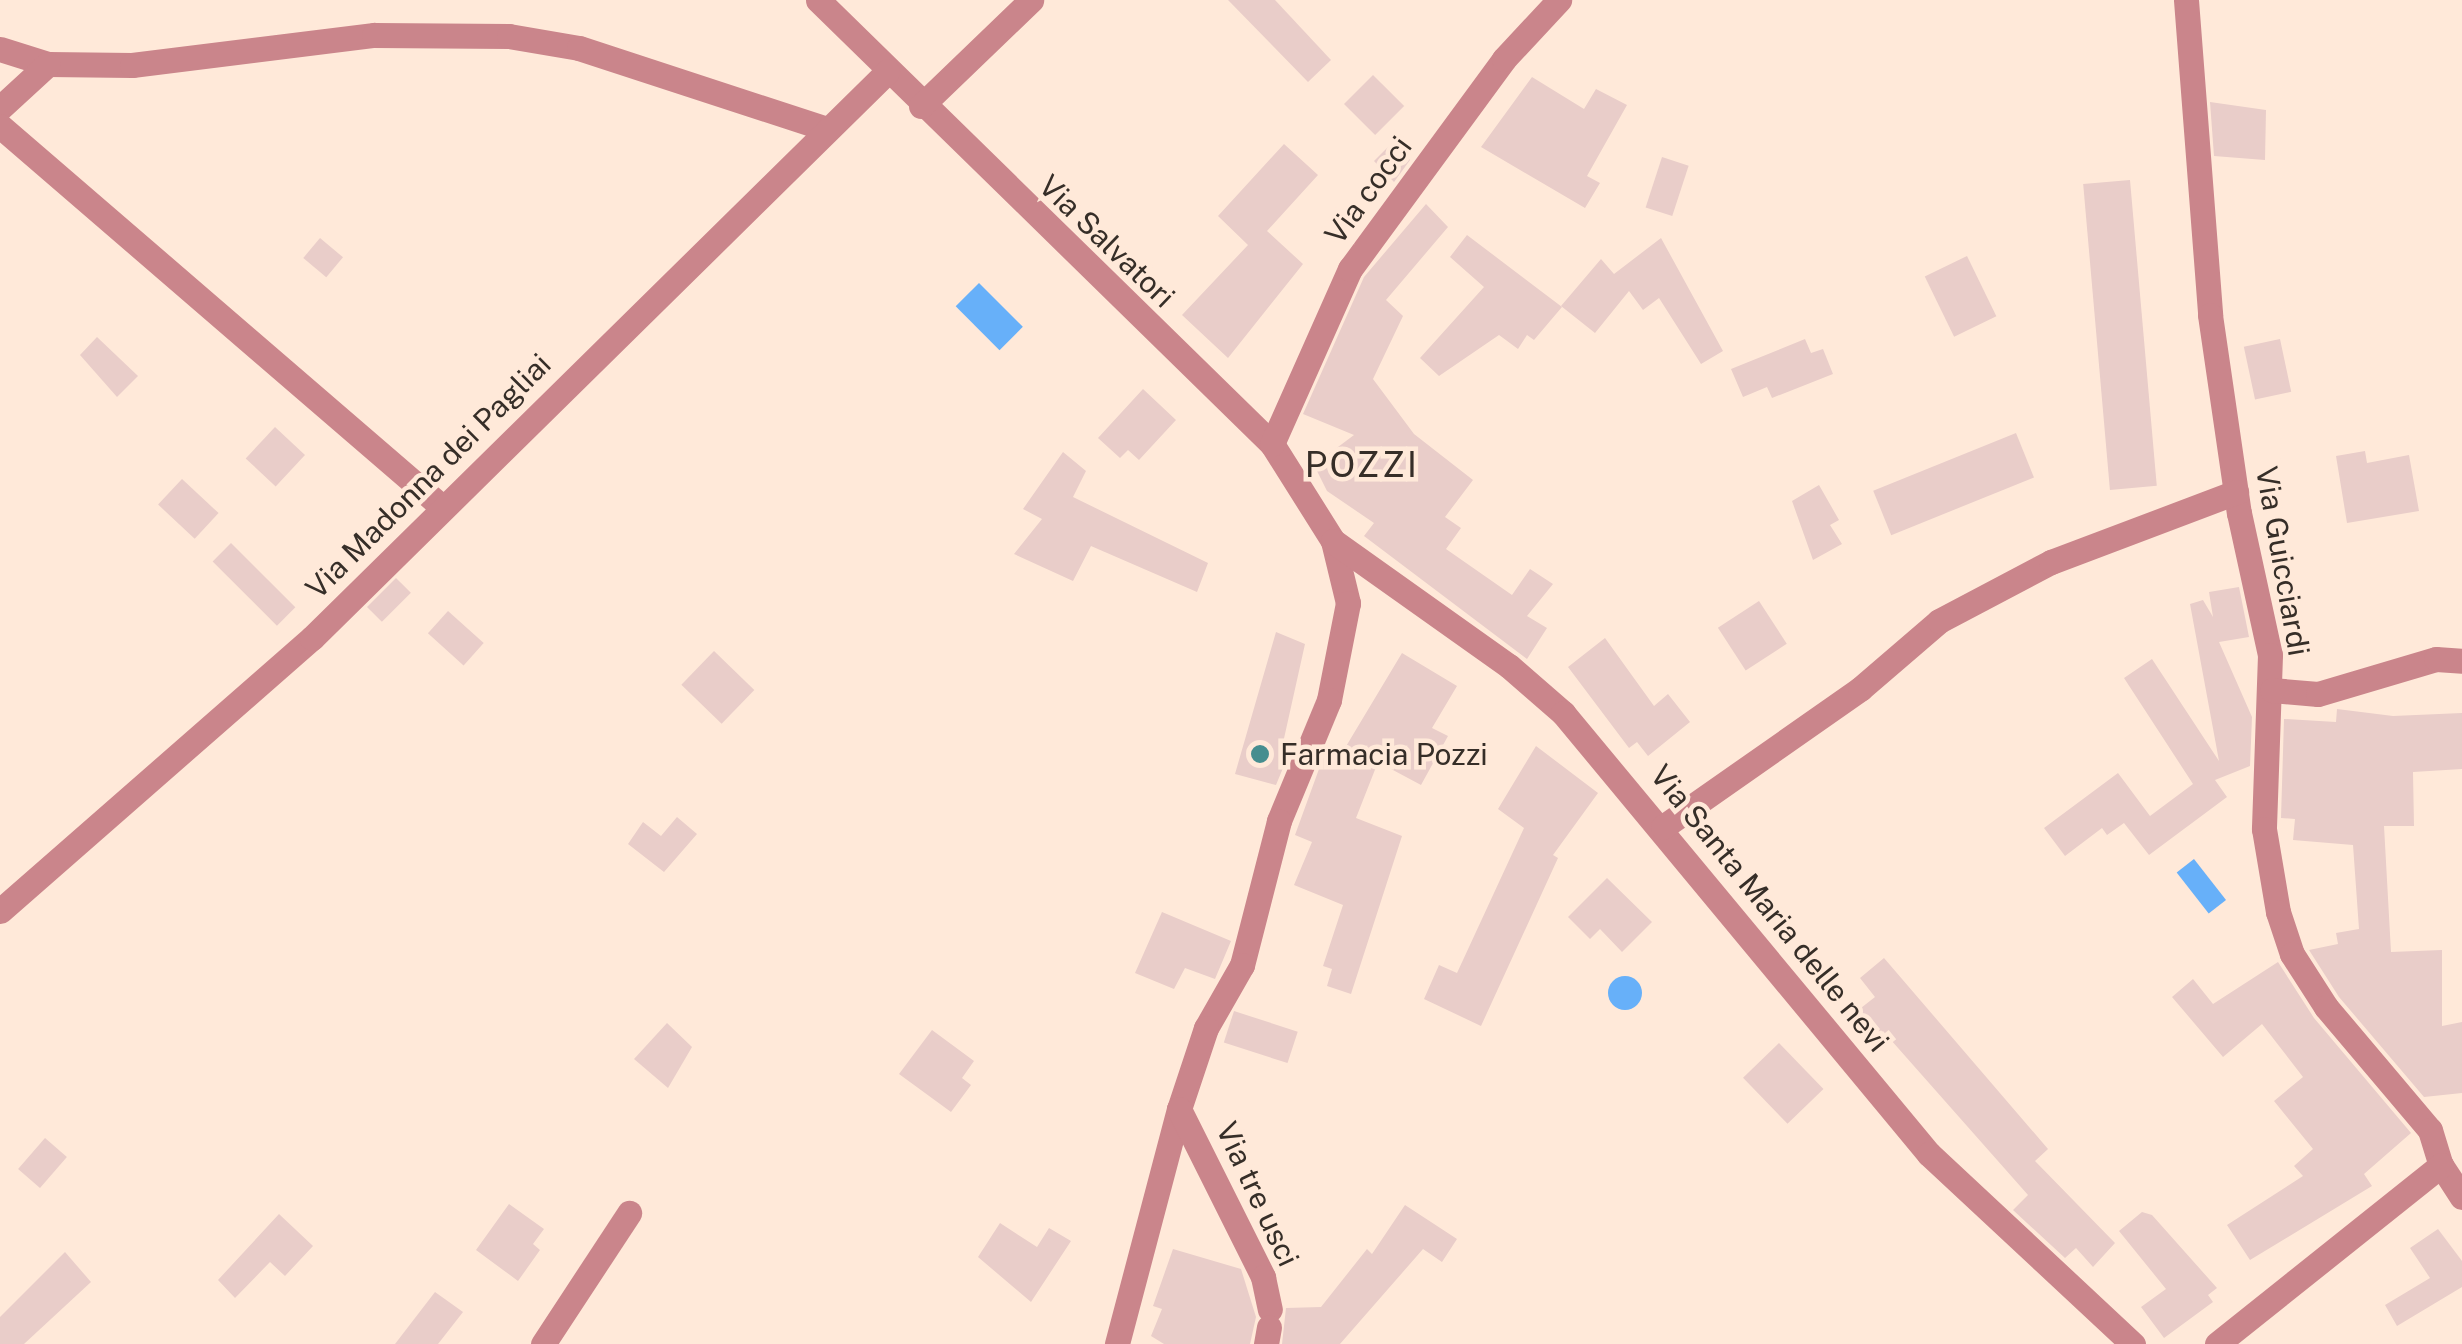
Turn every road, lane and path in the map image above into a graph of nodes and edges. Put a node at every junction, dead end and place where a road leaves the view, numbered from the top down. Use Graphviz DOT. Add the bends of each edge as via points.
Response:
graph roads {
  1 [pos="818,0"];
  2 [pos="1031,0"];
  3 [pos="1560,0"];
  4 [pos="2186,0"];
  5 [pos="0,49"];
  6 [pos="48,64"];
  7 [pos="887,72"];
  8 [pos="920,106"];
  9 [pos="0,108"];
  10 [pos="0,126"];
  11 [pos="824,128"];
  12 [pos="1272,444"];
  13 [pos="2236,492"];
  14 [pos="441,506"];
  15 [pos="1332,541"];
  16 [pos="2462,662"];
  17 [pos="2272,690"];
  18 [pos="1663,827"];
  19 [pos="2,906"];
  20 [pos="1179,1110"];
  21 [pos="2441,1166"];
  22 [pos="2462,1197"];
  23 [pos="629,1213"];
  24 [pos="1268,1326"];
  25 [pos="544,1344"];
  26 [pos="1117,1344"];
  27 [pos="2133,1344"];
  28 [pos="2217,1344"];
  1 -- 7 [label="street, Via Salvatori"];
  2 -- 8 [label="street"];
  3 -- 12 [label="street, Via cocci" via="1504,59 1350,268"];
  4 -- 13 [label="street, Via Guicciardi" via="2208,296"];
  5 -- 6 [label="street"];
  6 -- 9 [label="street"];
  6 -- 11 [label="street" via="191,61 374,35 509,36 579,48"];
  7 -- 8 [label="street, Via Salvatori"];
  7 -- 11 [label="street, Via Madonna dei Pagliai"];
  8 -- 12 [label="street, Via Salvatori"];
  10 -- 14 [label="street"];
  11 -- 14 [label="street, Via Madonna dei Pagliai"];
  12 -- 15 [label="street, Via Salvatori"];
  13 -- 17 [label="street, Via Guicciardi"];
  13 -- 18 [label="street" via="2051,562 1938,620 1860,689"];
  14 -- 19 [label="street, Via Madonna dei Pagliai" via="312,638"];
  15 -- 18 [label="street, Via Santa Maria delle nevi" via="1564,713"];
  15 -- 20 [label="street" via="1348,603 1329,700 1279,821 1242,965 1206,1028"];
  16 -- 17 [label="street" via="2436,658 2318,694"];
  17 -- 21 [label="street, Via Guicciardi" via="2264,829 2292,954 2326,1007 2430,1130"];
  18 -- 27 [label="street, Via Santa Maria delle nevi" via="1929,1154"];
  20 -- 24 [label="street, Via tre usci" via="1263,1277"];
  20 -- 26 [label="street"];
  21 -- 22 [label="street, Via Guicciardi"];
  21 -- 28 [label="street"];
  23 -- 25 [label="street"];
}
